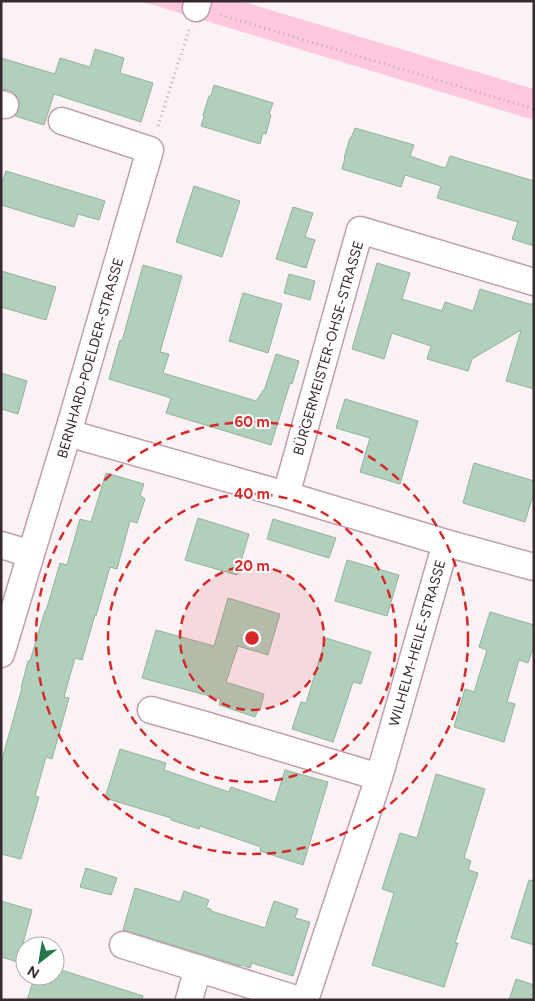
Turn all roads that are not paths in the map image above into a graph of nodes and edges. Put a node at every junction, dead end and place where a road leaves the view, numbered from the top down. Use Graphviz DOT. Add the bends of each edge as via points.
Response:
graph roads {
  1 [pos="62,121"];
  2 [pos="534,282"];
  3 [pos="68,433"];
  4 [pos="286,495"];
  5 [pos="446,543"];
  6 [pos="1,545"];
  7 [pos="31,554"];
  8 [pos="534,567"];
  9 [pos="1,654"];
  10 [pos="151,710"];
  11 [pos="379,777"];
  12 [pos="123,945"];
  13 [pos="198,968"];
  14 [pos="188,1000"];
  15 [pos="299,1000"];
  16 [pos="305,1000"];
  1 -- 3 [label="street, BERNHARD-POELDER-STRASSE" via="150,150"];
  2 -- 4 [label="street, BÜRGERMEISTER-OHSE-STRASSE" via="360,230"];
  3 -- 4 [label="street, WILHELM-HEILE-STRASSE"];
  3 -- 7 [label="street, BERNHARD-POELDER-STRASSE"];
  4 -- 5 [label="street, WILHELM-HEILE-STRASSE"];
  5 -- 8 [label="street"];
  5 -- 11 [label="street, WILHELM-HEILE-STRASSE"];
  6 -- 7 [label="street"];
  7 -- 9 [label="street, BERNHARD-POELDER-STRASSE"];
  10 -- 11 [label="street"];
  11 -- 16 [label="street, WILHELM-HEILE-STRASSE"];
  12 -- 13 [label="street"];
  13 -- 14 [label="street"];
  13 -- 15 [label="street"];
}
